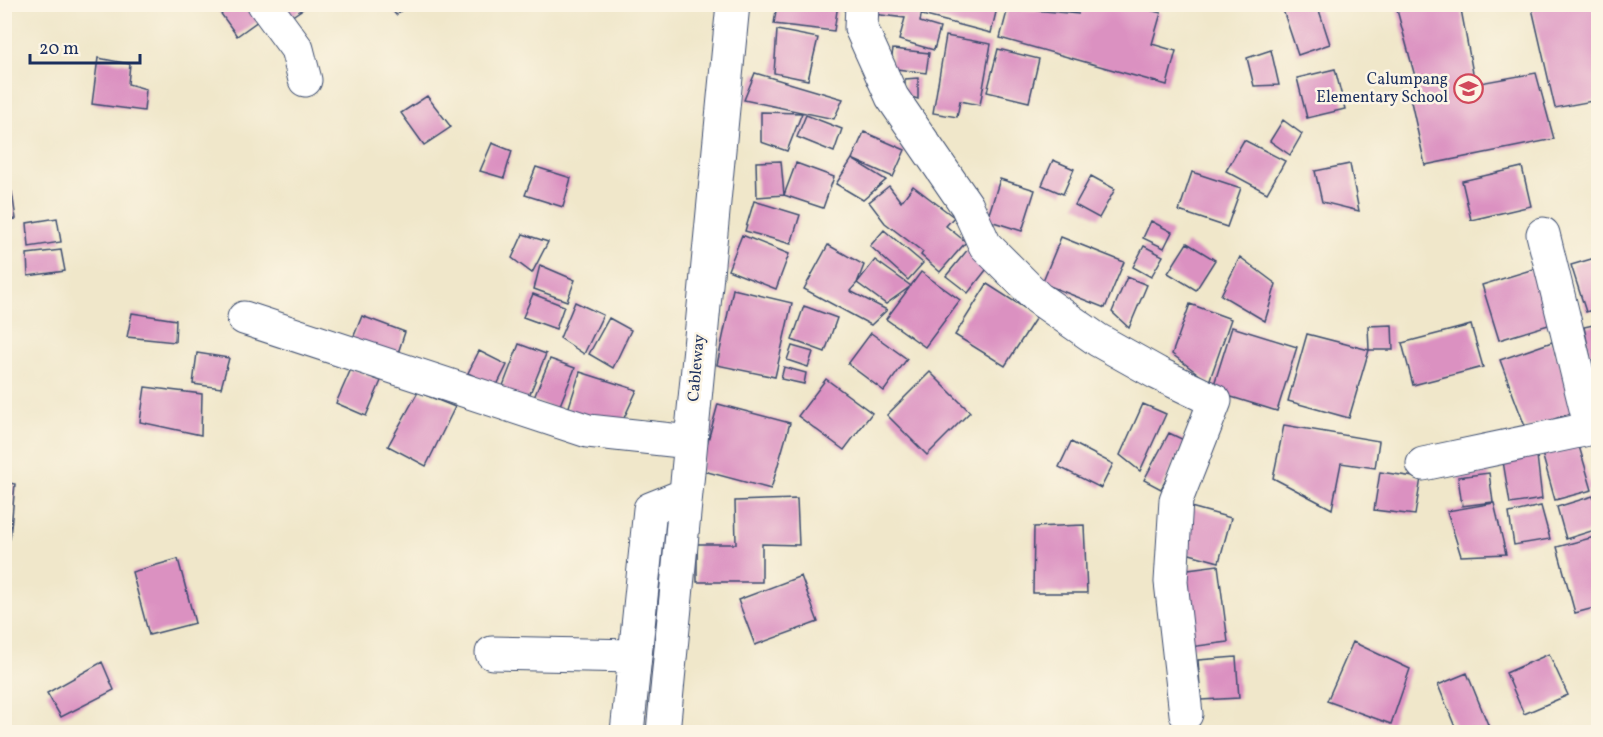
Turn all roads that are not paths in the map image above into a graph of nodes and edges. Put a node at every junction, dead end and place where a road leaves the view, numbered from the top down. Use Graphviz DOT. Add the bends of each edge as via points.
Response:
graph roads {
  1 [pos="264,4"];
  2 [pos="733,4"];
  3 [pos="862,4"];
  4 [pos="305,80"];
  5 [pos="1543,234"];
  6 [pos="244,318"];
  7 [pos="1595,428"];
  8 [pos="690,442"];
  9 [pos="1423,464"];
  10 [pos="685,495"];
  11 [pos="492,653"];
  12 [pos="635,656"];
  13 [pos="1186,714"];
  14 [pos="627,732"];
  15 [pos="663,732"];
  1 -- 4 [label="street" via="297,49"];
  2 -- 8 [label="street, Cableway"];
  3 -- 13 [label="street" via="861,28 892,97 967,206 985,245 1038,298 1098,340 1215,401 1176,500 1171,582"];
  5 -- 7 [label="street"];
  6 -- 8 [label="street" via="588,431"];
  7 -- 9 [label="street"];
  8 -- 10 [label="street, Cableway"];
  10 -- 12 [label="street" via="650,509"];
  10 -- 15 [label="street, Cableway"];
  11 -- 12 [label="street"];
  12 -- 14 [label="street"];
}
